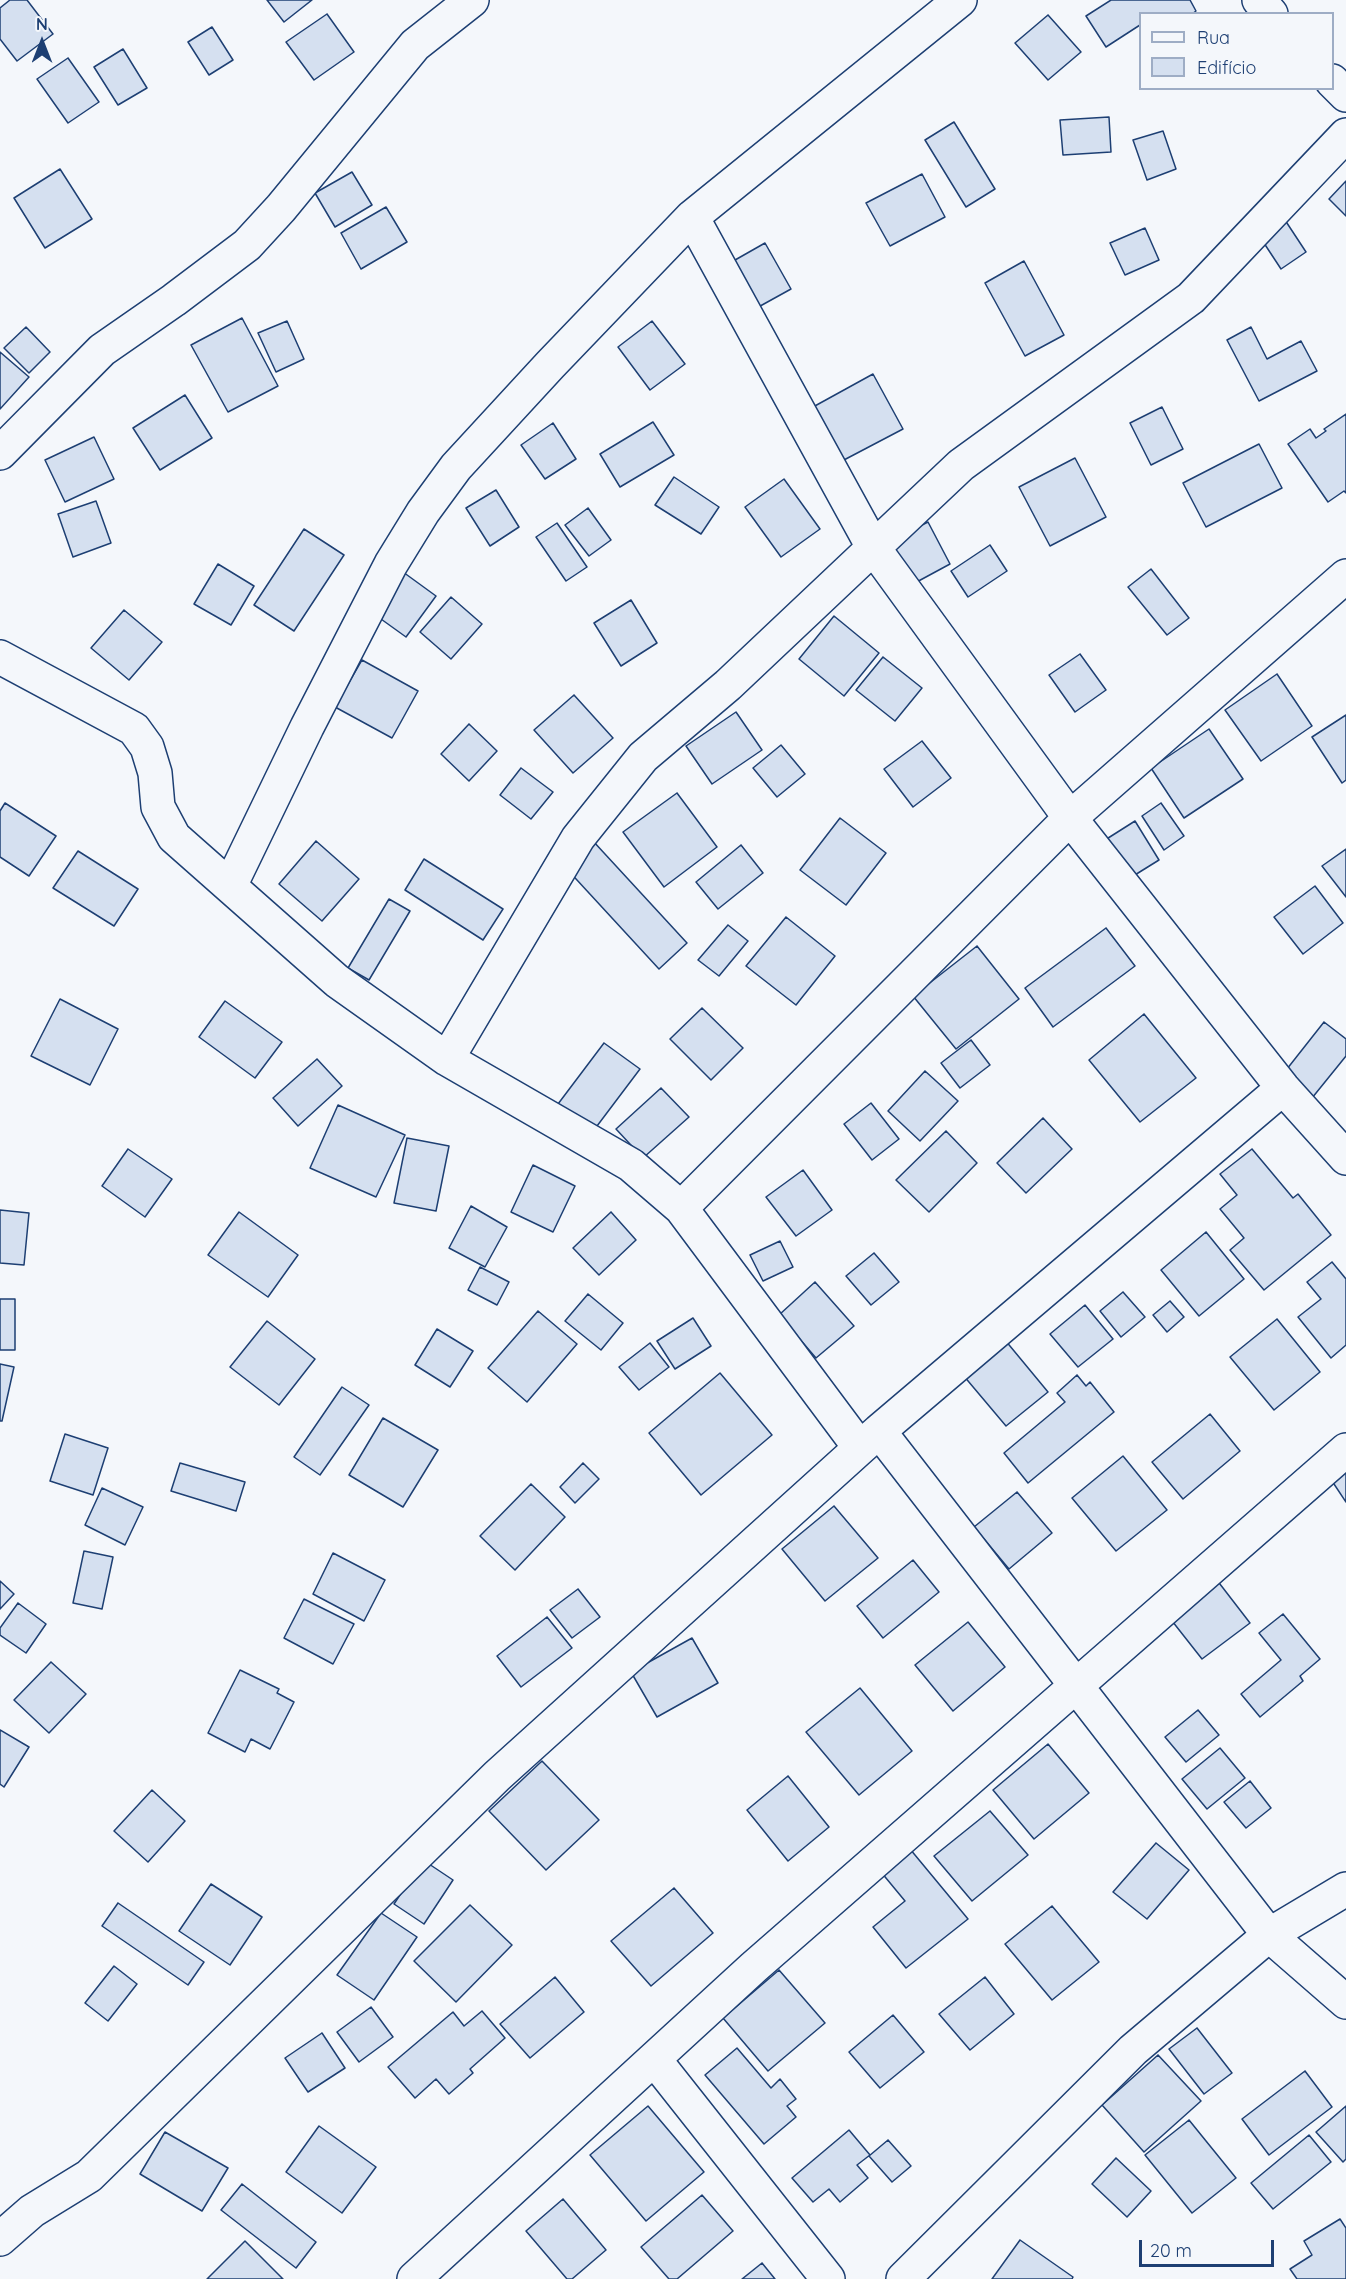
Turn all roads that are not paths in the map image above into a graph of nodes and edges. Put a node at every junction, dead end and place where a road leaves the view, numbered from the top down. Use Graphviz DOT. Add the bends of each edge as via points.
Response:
graph roads {
  1 [pos="472,0"];
  2 [pos="960,0"];
  3 [pos="1259,0"];
  4 [pos="1269,12"];
  5 [pos="1334,83"];
  6 [pos="1346,95"];
  7 [pos="1346,135"];
  8 [pos="692,217"];
  9 [pos="0,453"];
  10 [pos="873,547"];
  11 [pos="1346,576"];
  12 [pos="0,657"];
  13 [pos="1070,818"];
  14 [pos="230,886"];
  15 [pos="447,1059"];
  16 [pos="1283,1088"];
  17 [pos="1346,1158"];
  18 [pos="681,1208"];
  19 [pos="869,1440"];
  20 [pos="1346,1450"];
  21 [pos="1077,1685"];
  22 [pos="1346,1889"];
  23 [pos="1269,1935"];
  24 [pos="1346,2002"];
  25 [pos="654,2059"];
  26 [pos="0,2239"];
  27 [pos="414,2279"];
  28 [pos="828,2279"];
  29 [pos="903,2279"];
  1 -- 9 [label="street" via="415,45 247,245 102,350"];
  2 -- 8 [label="street"];
  3 -- 4 [label="street"];
  5 -- 6 [label="street"];
  7 -- 10 [label="street" via="1191,298 961,465"];
  8 -- 10 [label="street"];
  8 -- 14 [label="street" via="456,467 423,512 375,594"];
  10 -- 13 [label="street"];
  10 -- 15 [label="street" via="728,685 643,757 578,838"];
  11 -- 13 [label="street"];
  12 -- 14 [label="street" via="134,729 147,747 155,773 158,807 174,837"];
  13 -- 16 [label="street"];
  13 -- 18 [label="street"];
  14 -- 15 [label="street" via="337,981"];
  15 -- 18 [label="street" via="631,1165"];
  16 -- 17 [label="street"];
  16 -- 19 [label="street"];
  18 -- 19 [label="street"];
  19 -- 21 [label="street"];
  19 -- 26 [label="street" via="497,1776 89,2175 32,2211"];
  20 -- 21 [label="street"];
  21 -- 23 [label="street"];
  21 -- 25 [label="street"];
  22 -- 23 [label="street"];
  23 -- 24 [label="street"];
  23 -- 29 [label="street" via="1133,2050"];
  25 -- 27 [label="street"];
  25 -- 28 [label="street"];
}
